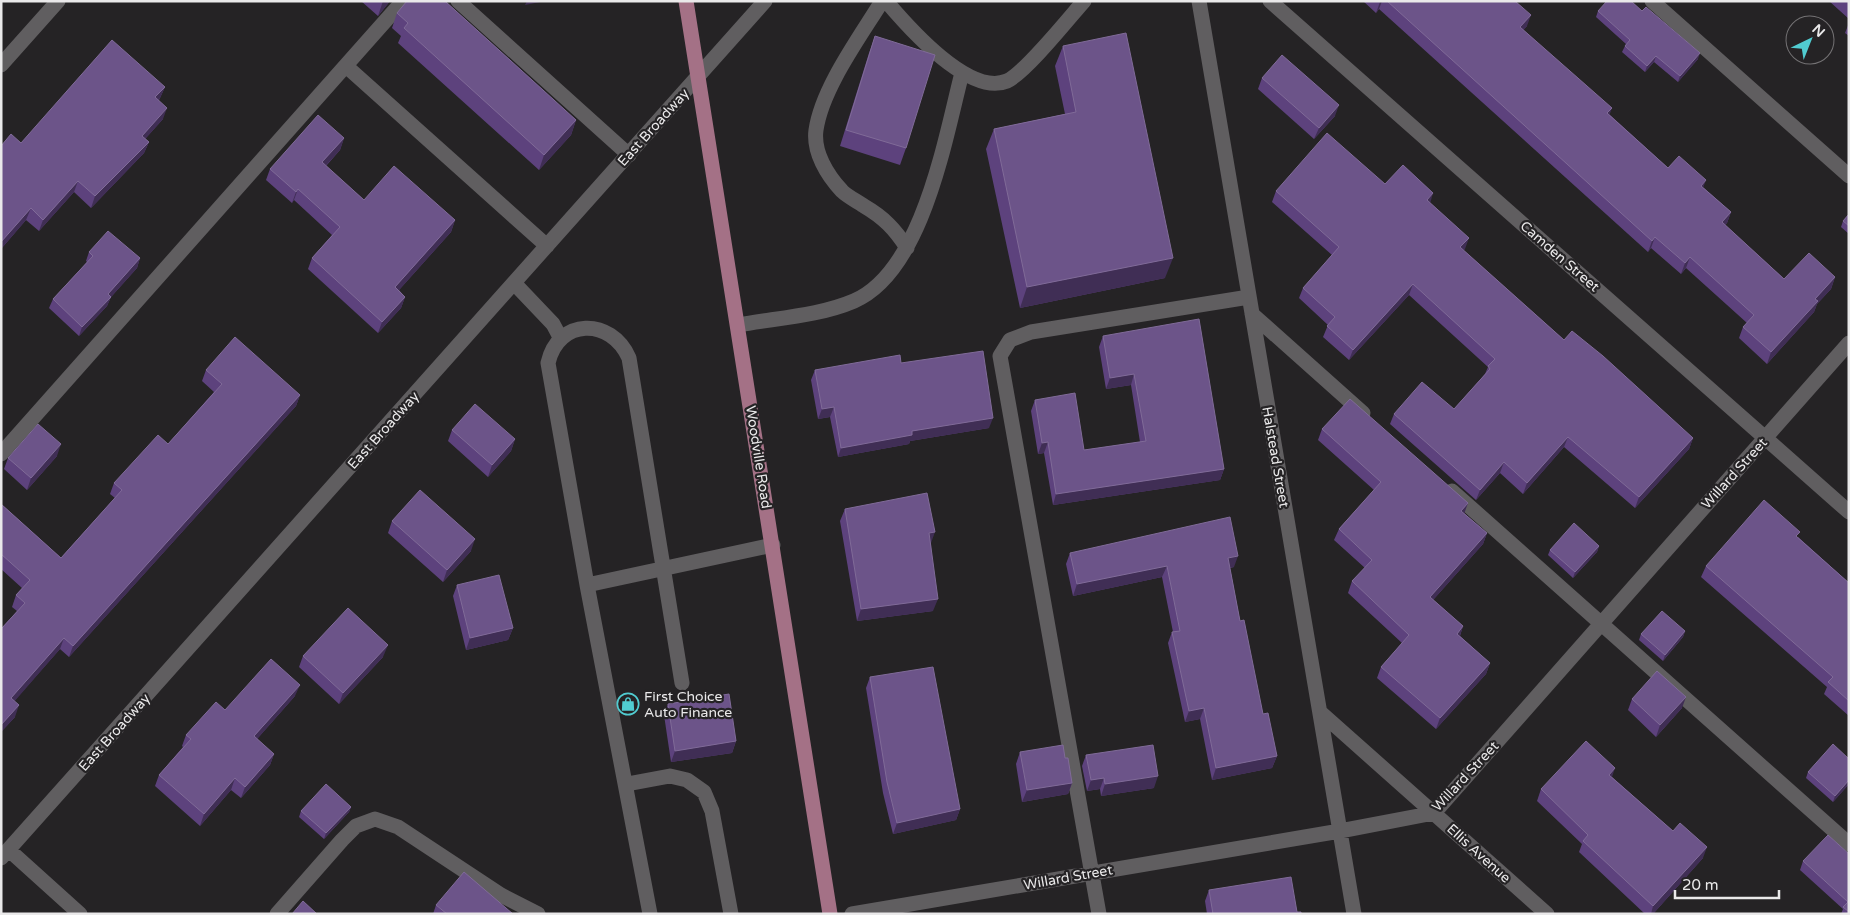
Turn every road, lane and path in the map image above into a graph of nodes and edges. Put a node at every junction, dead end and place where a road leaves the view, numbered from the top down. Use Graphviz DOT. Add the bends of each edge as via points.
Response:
graph roads {
  1 [pos="58,1"];
  2 [pos="403,1"];
  3 [pos="458,1"];
  4 [pos="686,1"];
  5 [pos="765,1"];
  6 [pos="882,1"];
  7 [pos="886,1"];
  8 [pos="1084,1"];
  9 [pos="1199,1"];
  10 [pos="1270,1"];
  11 [pos="1652,1"];
  12 [pos="1,65"];
  13 [pos="346,66"];
  14 [pos="962,73"];
  15 [pos="699,75"];
  16 [pos="628,155"];
  17 [pos="1849,176"];
  18 [pos="547,246"];
  19 [pos="907,248"];
  20 [pos="514,283"];
  21 [pos="1249,297"];
  22 [pos="1252,314"];
  23 [pos="738,325"];
  24 [pos="561,339"];
  25 [pos="1849,343"];
  26 [pos="1378,426"];
  27 [pos="1765,438"];
  28 [pos="1,454"];
  29 [pos="1437,479"];
  30 [pos="1849,512"];
  31 [pos="773,545"];
  32 [pos="663,569"];
  33 [pos="587,585"];
  34 [pos="1600,624"];
  35 [pos="682,683"];
  36 [pos="1320,712"];
  37 [pos="627,784"];
  38 [pos="1434,813"];
  39 [pos="1340,831"];
  40 [pos="1849,844"];
  41 [pos="5,854"];
  42 [pos="1092,873"];
  43 [pos="80,914"];
  44 [pos="277,914"];
  45 [pos="538,914"];
  46 [pos="650,914"];
  47 [pos="730,914"];
  48 [pos="830,914"];
  49 [pos="852,914"];
  50 [pos="1099,914"];
  51 [pos="1354,914"];
  52 [pos="1547,914"];
  1 -- 12 [label="street"];
  2 -- 13 [label="street"];
  3 -- 16 [label="street"];
  4 -- 15 [label="main road, Woodville Road"];
  5 -- 15 [label="street, East Broadway"];
  6 -- 19 [label="street" via="839,70 822,108 816,130 818,150 828,174 844,192 885,220 897,231"];
  7 -- 14 [label="street" via="903,22"];
  8 -- 14 [label="street" via="1024,68 1008,80 981,82"];
  9 -- 21 [label="street, Halstead Street"];
  10 -- 27 [label="street, Camden Street"];
  11 -- 17 [label="street"];
  13 -- 18 [label="street"];
  13 -- 28 [label="street"];
  14 -- 19 [label="street" via="936,176"];
  15 -- 16 [label="street, East Broadway"];
  15 -- 23 [label="main road, Woodville Road"];
  16 -- 18 [label="street, East Broadway"];
  18 -- 20 [label="street, East Broadway"];
  19 -- 23 [label="street" via="890,273 854,300 821,310"];
  20 -- 24 [label="street" via="554,324"];
  20 -- 41 [label="street, East Broadway"];
  21 -- 22 [label="street, Halstead Street"];
  21 -- 42 [label="street" via="1031,332 1010,340 1000,356"];
  22 -- 26 [label="street"];
  22 -- 36 [label="street, Halstead Street"];
  23 -- 31 [label="main road, Woodville Road"];
  24 -- 32 [label="street" via="579,330 595,328 612,334 623,345 629,358"];
  24 -- 33 [label="street" via="551,351 548,363"];
  25 -- 27 [label="street, Willard Street"];
  27 -- 30 [label="street, Camden Street"];
  27 -- 34 [label="street, Willard Street"];
  29 -- 34 [label="street"];
  31 -- 32 [label="street"];
  31 -- 48 [label="main road, Woodville Road"];
  32 -- 33 [label="street"];
  32 -- 35 [label="street"];
  33 -- 37 [label="street"];
  34 -- 38 [label="street, Willard Street"];
  34 -- 40 [label="street"];
  36 -- 38 [label="street, Ellis Avenue"];
  36 -- 39 [label="street, Halstead Street"];
  37 -- 46 [label="street"];
  37 -- 47 [label="street" via="670,776 688,780 704,792 712,811"];
  38 -- 39 [label="street, Willard Street"];
  38 -- 52 [label="street, Ellis Avenue"];
  39 -- 42 [label="street, Willard Street"];
  39 -- 51 [label="street, Halstead Street"];
  41 -- 43 [label="street"];
  42 -- 49 [label="street, Willard Street"];
  42 -- 50 [label="street"];
  44 -- 45 [label="street" via="356,826 375,819 398,827 501,895"];
}
